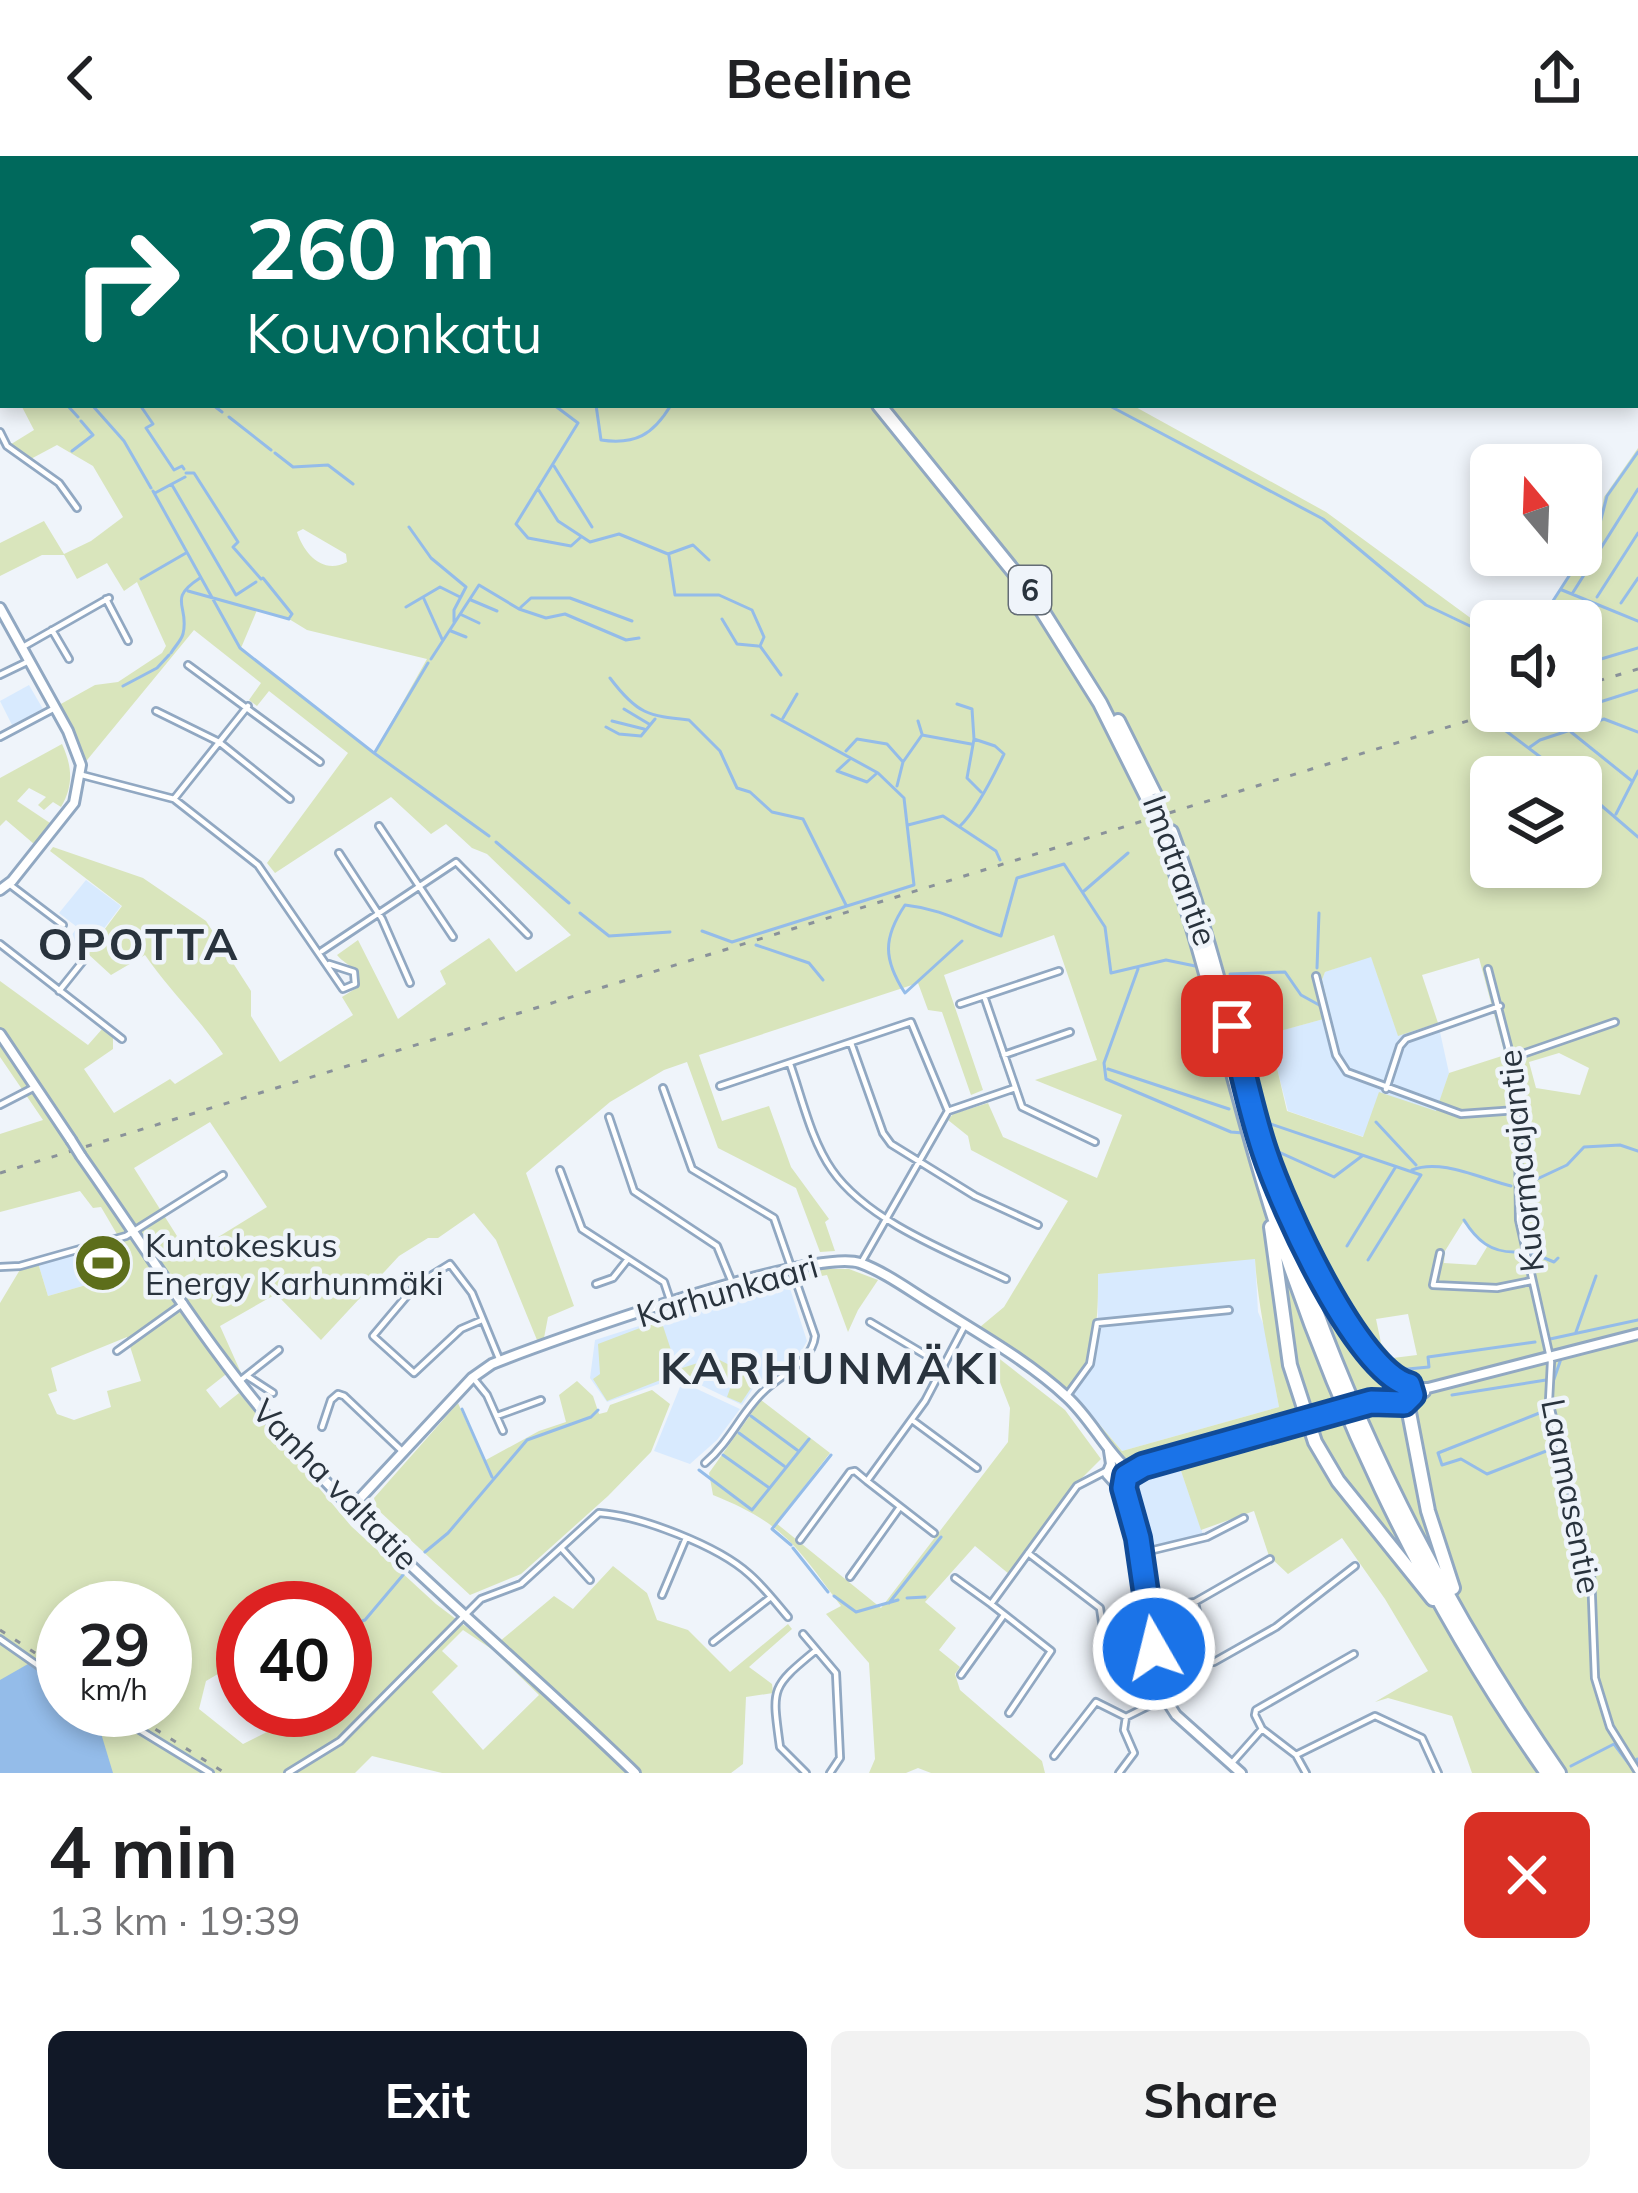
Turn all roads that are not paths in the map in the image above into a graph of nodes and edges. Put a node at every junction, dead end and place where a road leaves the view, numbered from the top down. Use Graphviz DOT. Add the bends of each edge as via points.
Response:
graph roads {
  1 [pos="881,408"];
  2 [pos="892,408"];
  3 [pos="0,432"];
  4 [pos="4,448"];
  5 [pos="77,508"];
  6 [pos="0,608"];
  7 [pos="52,630"];
  8 [pos="128,641"];
  9 [pos="22,648"];
  10 [pos="69,659"];
  11 [pos="28,661"];
  12 [pos="188,665"];
  13 [pos="0,675"];
  14 [pos="248,706"];
  15 [pos="55,708"];
  16 [pos="156,711"];
  17 [pos="0,737"];
  18 [pos="219,742"];
  19 [pos="320,762"];
  20 [pos="82,775"];
  21 [pos="1151,796"];
  22 [pos="175,799"];
  23 [pos="290,799"];
  24 [pos="379,826"];
  25 [pos="1167,833"];
  26 [pos="339,853"];
  27 [pos="419,886"];
  28 [pos="4,887"];
  29 [pos="379,914"];
  30 [pos="63,925"];
  31 [pos="529,935"];
  32 [pos="453,938"];
  33 [pos="0,944"];
  34 [pos="321,952"];
  35 [pos="83,961"];
  36 [pos="329,964"];
  37 [pos="1488,969"];
  38 [pos="1059,970"];
  39 [pos="1316,976"];
  40 [pos="410,983"];
  41 [pos="59,991"];
  42 [pos="984,996"];
  43 [pos="960,1004"];
  44 [pos="1500,1006"];
  45 [pos="1615,1022"];
  46 [pos="1070,1032"];
  47 [pos="0,1034"];
  48 [pos="122,1039"];
  49 [pos="851,1043"];
  50 [pos="1004,1055"];
  51 [pos="1511,1058"];
  52 [pos="790,1064"];
  53 [pos="720,1086"];
  54 [pos="35,1087"];
  55 [pos="663,1088"];
  56 [pos="1016,1088"];
  57 [pos="1385,1089"];
  58 [pos="0,1105"];
  59 [pos="1517,1110"];
  60 [pos="948,1111"];
  61 [pos="608,1117"];
  62 [pos="1095,1142"];
  63 [pos="1266,1156"];
  64 [pos="919,1163"];
  65 [pos="560,1169"];
  66 [pos="223,1175"];
  67 [pos="1264,1184"];
  68 [pos="887,1217"];
  69 [pos="1038,1225"];
  70 [pos="135,1232"];
  71 [pos="1440,1253"];
  72 [pos="628,1258"];
  73 [pos="862,1263"];
  74 [pos="0,1267"];
  75 [pos="793,1268"];
  76 [pos="1006,1279"];
  77 [pos="1531,1281"];
  78 [pos="596,1284"];
  79 [pos="733,1285"];
  80 [pos="184,1303"];
  81 [pos="671,1303"];
  82 [pos="1229,1310"];
  83 [pos="482,1320"];
  84 [pos="870,1322"];
  85 [pos="965,1325"];
  86 [pos="1638,1334"];
  87 [pos="279,1350"];
  88 [pos="117,1351"];
  89 [pos="1550,1354"];
  90 [pos="500,1361"];
  91 [pos="944,1366"];
  92 [pos="472,1378"];
  93 [pos="243,1379"];
  94 [pos="273,1393"];
  95 [pos="1402,1394"];
  96 [pos="1066,1396"];
  97 [pos="542,1400"];
  98 [pos="497,1415"];
  99 [pos="912,1420"];
  100 [pos="1306,1420"];
  101 [pos="322,1427"];
  102 [pos="503,1431"];
  103 [pos="402,1451"];
  104 [pos="705,1463"];
  105 [pos="977,1468"];
  106 [pos="1117,1472"];
  107 [pos="867,1480"];
  108 [pos="900,1507"];
  109 [pos="352,1508"];
  110 [pos="1244,1518"];
  111 [pos="934,1533"];
  112 [pos="686,1538"];
  113 [pos="800,1540"];
  114 [pos="562,1549"];
  115 [pos="1028,1553"];
  116 [pos="1141,1553"];
  117 [pos="1270,1559"];
  118 [pos="1355,1566"];
  119 [pos="850,1577"];
  120 [pos="955,1578"];
  121 [pos="590,1580"];
  122 [pos="662,1595"];
  123 [pos="771,1598"];
  124 [pos="1195,1602"];
  125 [pos="992,1604"];
  126 [pos="1148,1609"];
  127 [pos="466,1614"];
  128 [pos="1004,1615"];
  129 [pos="788,1617"];
  130 [pos="1463,1629"];
  131 [pos="803,1634"];
  132 [pos="0,1639"];
  133 [pos="713,1642"];
  134 [pos="1106,1642"];
  135 [pos="817,1650"];
  136 [pos="1354,1654"];
  137 [pos="36,1664"];
  138 [pos="961,1676"];
  139 [pos="1164,1698"];
  140 [pos="1010,1714"];
  141 [pos="1126,1717"];
  142 [pos="1262,1729"];
  143 [pos="151,1737"];
  144 [pos="1296,1755"];
  145 [pos="1054,1756"];
  146 [pos="1231,1764"];
  147 [pos="1638,1772"];
  148 [pos="210,1773"];
  149 [pos="288,1773"];
  150 [pos="635,1773"];
  151 [pos="806,1773"];
  152 [pos="830,1773"];
  153 [pos="1119,1773"];
  154 [pos="1241,1773"];
  155 [pos="1306,1773"];
  156 [pos="1438,1773"];
  157 [pos="1547,1773"];
  158 [pos="1559,1773"];
  1 -- 21 [label="highway, Imatrantie / 6" via="1031,592"];
  2 -- 21 [label="highway, Imatrantie / 6" via="1049,606 1107,701"];
  3 -- 4 [label="street"];
  4 -- 5 [label="street" via="58,483"];
  6 -- 9 [label="street"];
  7 -- 8 [label="street" via="107,598"];
  7 -- 9 [label="street"];
  7 -- 10 [label="street"];
  9 -- 11 [label="street"];
  11 -- 13 [label="street"];
  11 -- 15 [label="street"];
  12 -- 14 [label="street"];
  14 -- 18 [label="street"];
  14 -- 19 [label="street"];
  15 -- 17 [label="street"];
  15 -- 20 [label="street"];
  16 -- 18 [label="street"];
  18 -- 22 [label="street"];
  18 -- 23 [label="street"];
  20 -- 22 [label="street"];
  20 -- 28 [label="street" via="74,803"];
  21 -- 25 [label="highway, Imatrantie / 6, bridge"];
  22 -- 34 [label="street" via="258,865"];
  24 -- 27 [label="street"];
  25 -- 63 [label="highway, Imatrantie / 6" via="1209,940"];
  25 -- 67 [label="highway, Imatrantie / 6"];
  26 -- 29 [label="street"];
  27 -- 29 [label="street"];
  27 -- 31 [label="street" via="463,865"];
  27 -- 32 [label="street"];
  28 -- 30 [label="street"];
  29 -- 34 [label="street"];
  29 -- 40 [label="street"];
  33 -- 41 [label="street"];
  34 -- 36 [label="street"];
  35 -- 41 [label="street"];
  36 -- 36 [label="street" via="343,989 355,984 350,968"];
  37 -- 44 [label="street, Kuormaajantie"];
  38 -- 42 [label="street"];
  39 -- 57 [label="street" via="1339,1062"];
  41 -- 48 [label="street"];
  42 -- 43 [label="street"];
  42 -- 50 [label="street"];
  44 -- 51 [label="street, Kuormaajantie"];
  44 -- 57 [label="street" via="1406,1040"];
  45 -- 51 [label="street"];
  46 -- 50 [label="street"];
  47 -- 54 [label="street"];
  49 -- 52 [label="street"];
  49 -- 60 [label="street" via="911,1022"];
  49 -- 64 [label="street" via="883,1133"];
  50 -- 56 [label="street"];
  51 -- 59 [label="street, Kuormaajantie"];
  52 -- 53 [label="street"];
  52 -- 68 [label="street" via="832,1171"];
  54 -- 58 [label="street"];
  54 -- 70 [label="street, Vanha valtatie, bridge"];
  55 -- 75 [label="street" via="692,1169 774,1218"];
  56 -- 60 [label="street"];
  56 -- 62 [label="street" via="1025,1109"];
  57 -- 59 [label="street" via="1474,1116"];
  59 -- 77 [label="street, Kuormaajantie" via="1519,1220"];
  60 -- 64 [label="street"];
  61 -- 79 [label="street" via="634,1191 717,1246"];
  63 -- 95 [label="highway" via="1329,1294"];
  63 -- 130 [label="highway, Imatrantie / 6" via="1365,1431"];
  64 -- 68 [label="street"];
  64 -- 69 [label="street"];
  65 -- 72 [label="street" via="582,1229"];
  66 -- 70 [label="street"];
  67 -- 100 [label="highway" via="1286,1344"];
  67 -- 130 [label="highway, Imatrantie / 6" via="1358,1436"];
  68 -- 73 [label="street"];
  68 -- 76 [label="street"];
  70 -- 74 [label="street"];
  70 -- 80 [label="street, Vanha valtatie"];
  71 -- 77 [label="street" via="1432,1285"];
  72 -- 78 [label="street" via="613,1278"];
  72 -- 81 [label="street" via="664,1282"];
  73 -- 75 [label="street, Karhunkaari"];
  73 -- 85 [label="street, Karhunkaari"];
  75 -- 79 [label="street, Karhunkaari"];
  75 -- 104 [label="street" via="814,1345 758,1396"];
  77 -- 89 [label="street, Kuormaajantie"];
  79 -- 81 [label="street, Karhunkaari"];
  80 -- 88 [label="street"];
  80 -- 93 [label="street, Vanha valtatie"];
  81 -- 90 [label="street, Karhunkaari"];
  82 -- 96 [label="street" via="1097,1323 1090,1364"];
  83 -- 83 [label="street" via="451,1264 416,1285 373,1336 414,1373"];
  83 -- 90 [label="street"];
  84 -- 91 [label="street"];
  85 -- 91 [label="street"];
  85 -- 96 [label="street, Karhunkaari"];
  86 -- 89 [label="street"];
  87 -- 93 [label="street"];
  89 -- 95 [label="street"];
  89 -- 147 [label="street, Laamasentie" via="1549,1401 1591,1573 1595,1678 1610,1727"];
  90 -- 92 [label="street, Karhunkaari"];
  91 -- 99 [label="street"];
  92 -- 98 [label="street"];
  92 -- 103 [label="street, Karhunkaari"];
  93 -- 94 [label="street"];
  93 -- 109 [label="street, Vanha valtatie"];
  95 -- 100 [label="street, bridge"];
  95 -- 130 [label="highway"];
  96 -- 106 [label="street, Karhunkaari" via="1107,1445"];
  97 -- 98 [label="street"];
  98 -- 102 [label="street"];
  99 -- 105 [label="street"];
  99 -- 107 [label="street"];
  100 -- 106 [label="street"];
  100 -- 130 [label="highway" via="1338,1481"];
  101 -- 103 [label="street" via="338,1394"];
  103 -- 109 [label="street, Karhunkaari"];
  106 -- 115 [label="street" via="1077,1486"];
  106 -- 116 [label="street, Karhunkaari"];
  107 -- 108 [label="street"];
  107 -- 113 [label="street" via="850,1472"];
  108 -- 111 [label="street"];
  108 -- 119 [label="street"];
  109 -- 127 [label="street, Vanha valtatie"];
  110 -- 116 [label="street" via="1207,1538"];
  112 -- 114 [label="street" via="603,1513"];
  112 -- 122 [label="street"];
  112 -- 123 [label="street" via="739,1566"];
  114 -- 121 [label="street"];
  114 -- 127 [label="street"];
  115 -- 125 [label="street"];
  115 -- 134 [label="street" via="1100,1608"];
  116 -- 126 [label="street, Karhunkaari"];
  117 -- 124 [label="street"];
  118 -- 124 [label="street" via="1276,1627 1209,1662"];
  120 -- 125 [label="street"];
  123 -- 129 [label="street"];
  123 -- 133 [label="street"];
  124 -- 126 [label="street"];
  125 -- 128 [label="street"];
  126 -- 139 [label="street, Karhunkaari"];
  127 -- 149 [label="street" via="340,1741"];
  127 -- 150 [label="street, Vanha valtatie"];
  128 -- 138 [label="street"];
  128 -- 140 [label="street" via="1051,1651"];
  130 -- 157 [label="highway, Imatrantie / 6"];
  130 -- 158 [label="highway, Imatrantie / 6"];
  131 -- 135 [label="street"];
  132 -- 137 [label="street"];
  135 -- 151 [label="street" via="776,1689 780,1747"];
  135 -- 152 [label="street" via="836,1673 840,1758"];
  136 -- 142 [label="street" via="1256,1709"];
  139 -- 141 [label="street"];
  139 -- 146 [label="street"];
  141 -- 145 [label="street" via="1092,1705"];
  141 -- 153 [label="street" via="1134,1753"];
  142 -- 144 [label="street"];
  142 -- 146 [label="street"];
  143 -- 148 [label="street"];
  144 -- 155 [label="street"];
  144 -- 156 [label="street" via="1375,1716 1422,1738"];
  146 -- 154 [label="street"];
}
